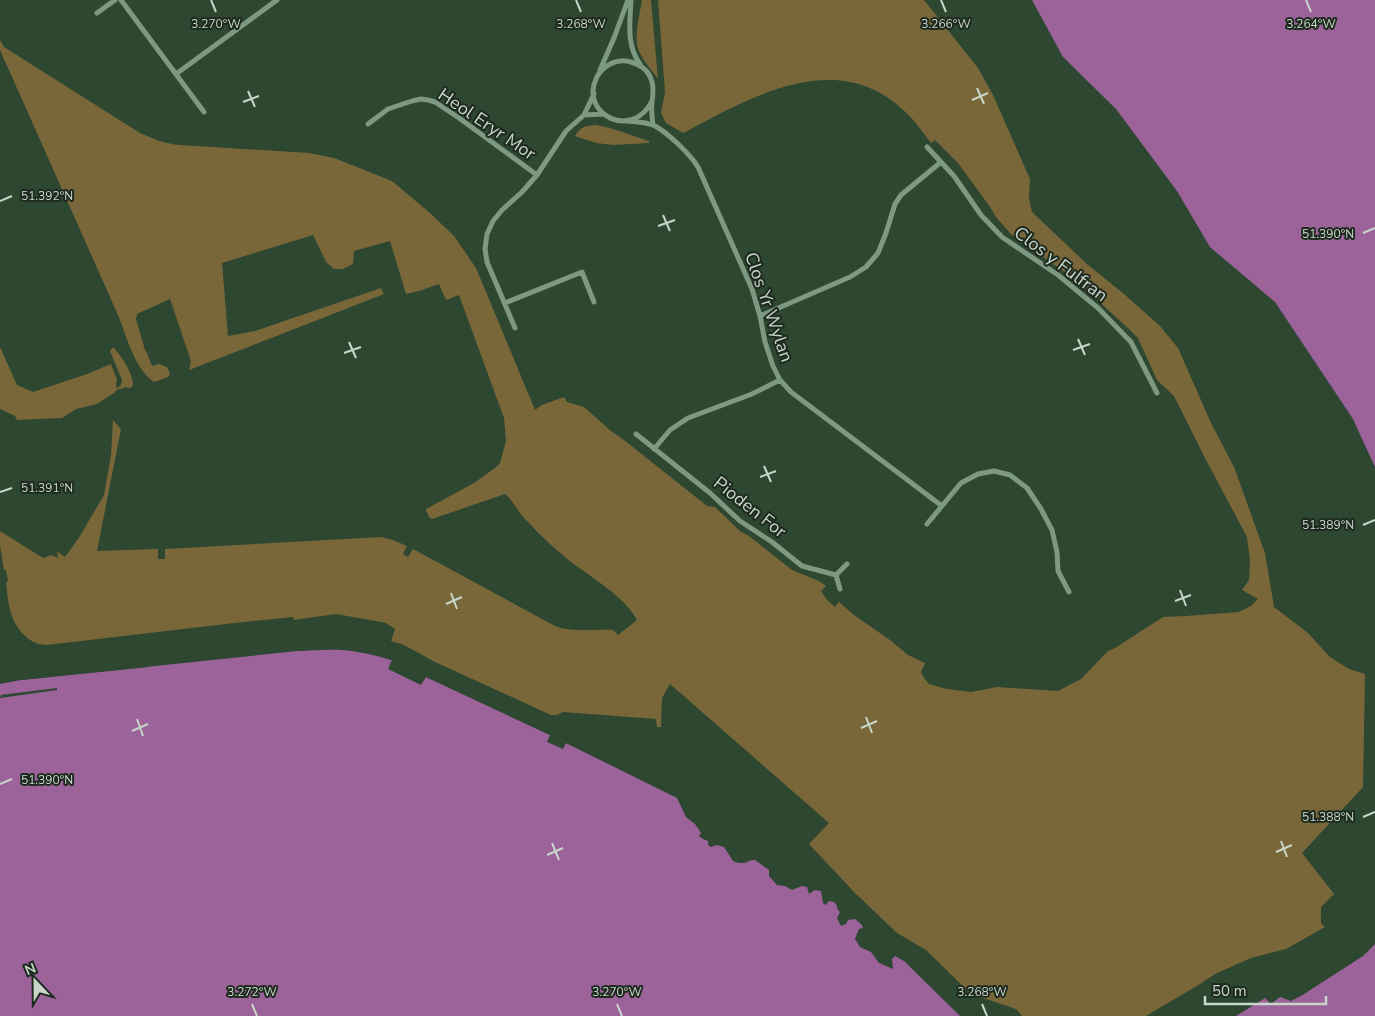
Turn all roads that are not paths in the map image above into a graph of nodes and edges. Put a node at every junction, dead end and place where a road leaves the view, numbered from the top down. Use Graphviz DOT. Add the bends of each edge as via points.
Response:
graph roads {
  1 [pos="115,0"];
  2 [pos="121,0"];
  3 [pos="278,0"];
  4 [pos="629,0"];
  5 [pos="97,13"];
  6 [pos="644,68"];
  7 [pos="176,74"];
  8 [pos="598,75"];
  9 [pos="594,94"];
  10 [pos="652,101"];
  11 [pos="204,112"];
  12 [pos="605,114"];
  13 [pos="584,115"];
  14 [pos="627,121"];
  15 [pos="368,124"];
  16 [pos="653,125"];
  17 [pos="926,147"];
  18 [pos="941,162"];
  19 [pos="537,174"];
  20 [pos="594,302"];
  21 [pos="505,303"];
  22 [pos="760,316"];
  23 [pos="516,328"];
  24 [pos="780,380"];
  25 [pos="1157,393"];
  26 [pos="636,434"];
  27 [pos="654,449"];
  28 [pos="942,506"];
  29 [pos="927,524"];
  30 [pos="847,564"];
  31 [pos="836,574"];
  32 [pos="840,589"];
  33 [pos="1069,592"];
  1 -- 5 [label="street"];
  2 -- 7 [label="street"];
  3 -- 7 [label="street"];
  4 -- 6 [label="street" via="630,42 634,56"];
  4 -- 8 [label="street"];
  6 -- 8 [label="street" via="631,62 616,62"];
  6 -- 10 [label="street" via="653,84"];
  7 -- 11 [label="street"];
  8 -- 9 [label="street"];
  9 -- 12 [label="street" via="596,104"];
  9 -- 13 [label="street, Heol Eryr Mor"];
  10 -- 14 [label="street" via="640,116"];
  10 -- 16 [label="street"];
  12 -- 13 [label="street"];
  12 -- 14 [label="street" via="612,119"];
  13 -- 19 [label="street, Heol Eryr Mor" via="566,131"];
  14 -- 16 [label="street, Clos Yr Wylan"];
  15 -- 19 [label="street, Heol Eryr Mor" via="388,109 402,104 421,99 435,102"];
  16 -- 22 [label="street, Clos Yr Wylan" via="680,146 698,167 752,289"];
  17 -- 18 [label="street, Clos y Fulfran"];
  18 -- 22 [label="street" via="901,195 878,253 866,267"];
  18 -- 25 [label="street, Clos y Fulfran" via="1002,237 1058,275 1098,308 1131,342"];
  19 -- 21 [label="street, Heol Eryr Mor" via="502,210 486,234 487,262"];
  20 -- 21 [label="street" via="582,272"];
  21 -- 23 [label="street, Heol Eryr Mor"];
  22 -- 24 [label="street, Clos Yr Wylan" via="765,342"];
  24 -- 27 [label="street" via="688,418 670,430"];
  24 -- 28 [label="street, Clos Yr Wylan" via="791,392"];
  26 -- 27 [label="street, Pioden For"];
  27 -- 31 [label="street, Pioden For" via="740,521 802,566"];
  28 -- 29 [label="street"];
  28 -- 33 [label="street" via="961,483 978,474 994,471 1010,475 1027,488 1052,530 1058,571"];
  30 -- 31 [label="street"];
  31 -- 32 [label="street"];
}
